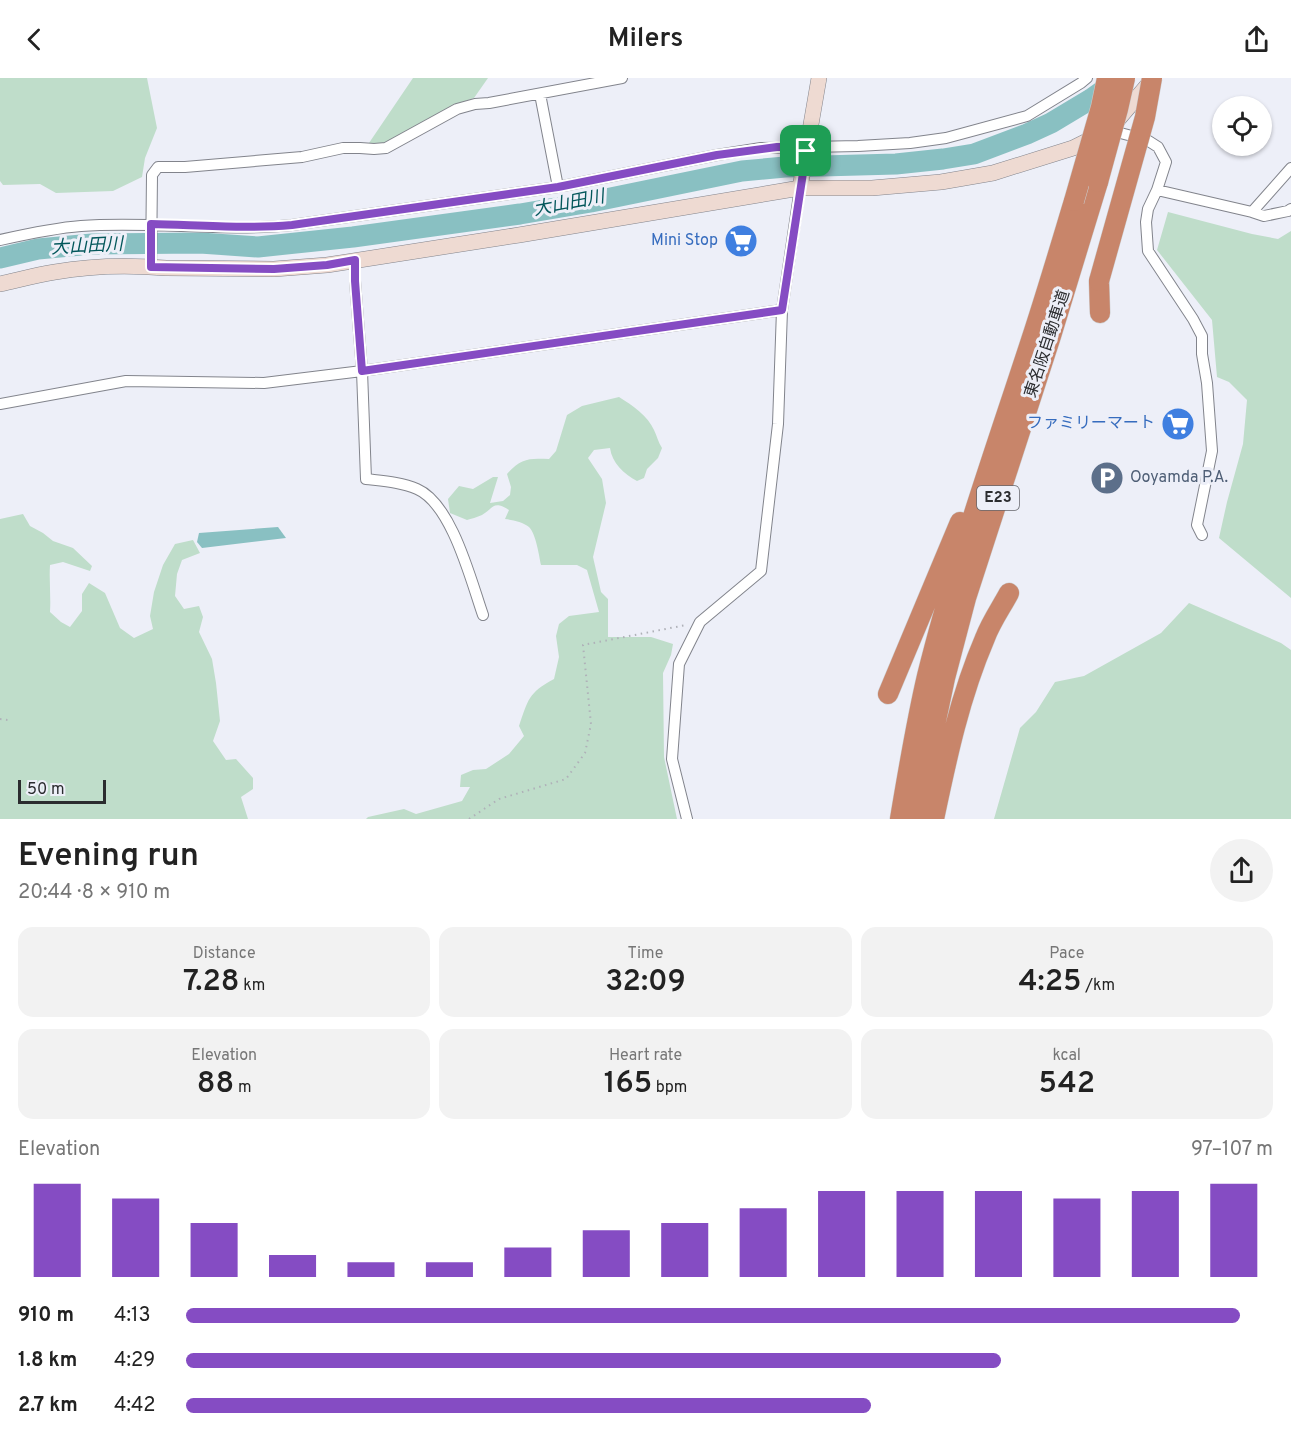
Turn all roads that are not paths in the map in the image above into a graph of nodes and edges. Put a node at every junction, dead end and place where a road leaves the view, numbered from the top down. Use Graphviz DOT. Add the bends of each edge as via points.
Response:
graph roads {
  1 [pos="622,78"];
  2 [pos="819,78"];
  3 [pos="1087,78"];
  4 [pos="1107,78"];
  5 [pos="1125,78"];
  6 [pos="1153,78"];
  7 [pos="1071,83"];
  8 [pos="540,94"];
  9 [pos="1109,130"];
  10 [pos="807,149"];
  11 [pos="1291,168"];
  12 [pos="801,186"];
  13 [pos="558,187"];
  14 [pos="1157,190"];
  15 [pos="1291,209"];
  16 [pos="1252,212"];
  17 [pos="151,224"];
  18 [pos="0,239"];
  19 [pos="355,260"];
  20 [pos="151,267"];
  21 [pos="0,284"];
  22 [pos="782,310"];
  23 [pos="1100,313"];
  24 [pos="362,371"];
  25 [pos="0,404"];
  26 [pos="992,456"];
  27 [pos="1202,534"];
  28 [pos="1009,593"];
  29 [pos="483,615"];
  30 [pos="888,694"];
  31 [pos="687,819"];
  32 [pos="900,819"];
  33 [pos="918,819"];
  34 [pos="934,819"];
  1 -- 8 [label="street"];
  2 -- 10 [label="street"];
  3 -- 7 [label="street"];
  4 -- 26 [label="highway, 東名阪自動車道 / E23, bridge" via="1074,201"];
  5 -- 33 [label="highway, 東名阪自動車道 / E23, bridge" via="1051,336 966,598 945,678"];
  6 -- 9 [label="street"];
  6 -- 23 [label="highway, bridge" via="1099,281"];
  7 -- 10 [label="street" via="1027,116 946,138"];
  8 -- 13 [label="street"];
  8 -- 17 [label="street" via="457,109 386,148 343,148 302,157 159,167 152,175"];
  9 -- 12 [label="street" via="1073,148 993,173 872,188"];
  9 -- 14 [label="street" via="1147,140 1158,147 1166,162"];
  10 -- 12 [label="street"];
  10 -- 13 [label="street" via="761,148"];
  11 -- 16 [label="street"];
  12 -- 19 [label="street"];
  12 -- 22 [label="street"];
  13 -- 17 [label="street" via="264,227"];
  14 -- 16 [label="street"];
  14 -- 27 [label="street" via="1146,222 1148,251 1202,336 1212,452 1197,525"];
  15 -- 16 [label="street" via="1264,216"];
  17 -- 18 [label="street" via="51,229"];
  17 -- 20 [label="street"];
  19 -- 20 [label="street" via="274,269"];
  19 -- 24 [label="street"];
  20 -- 21 [label="street" via="55,272"];
  22 -- 24 [label="street"];
  22 -- 31 [label="street" via="778,424 761,571 700,622 679,664 672,759"];
  24 -- 25 [label="street" via="264,383 126,381"];
  24 -- 29 [label="street" via="366,479 404,485 419,490 432,501 454,534"];
  26 -- 30 [label="highway" via="975,481"];
  26 -- 32 [label="highway, 東名阪自動車道 / E23" via="927,676"];
  28 -- 34 [label="highway" via="986,635 964,693"];
}
